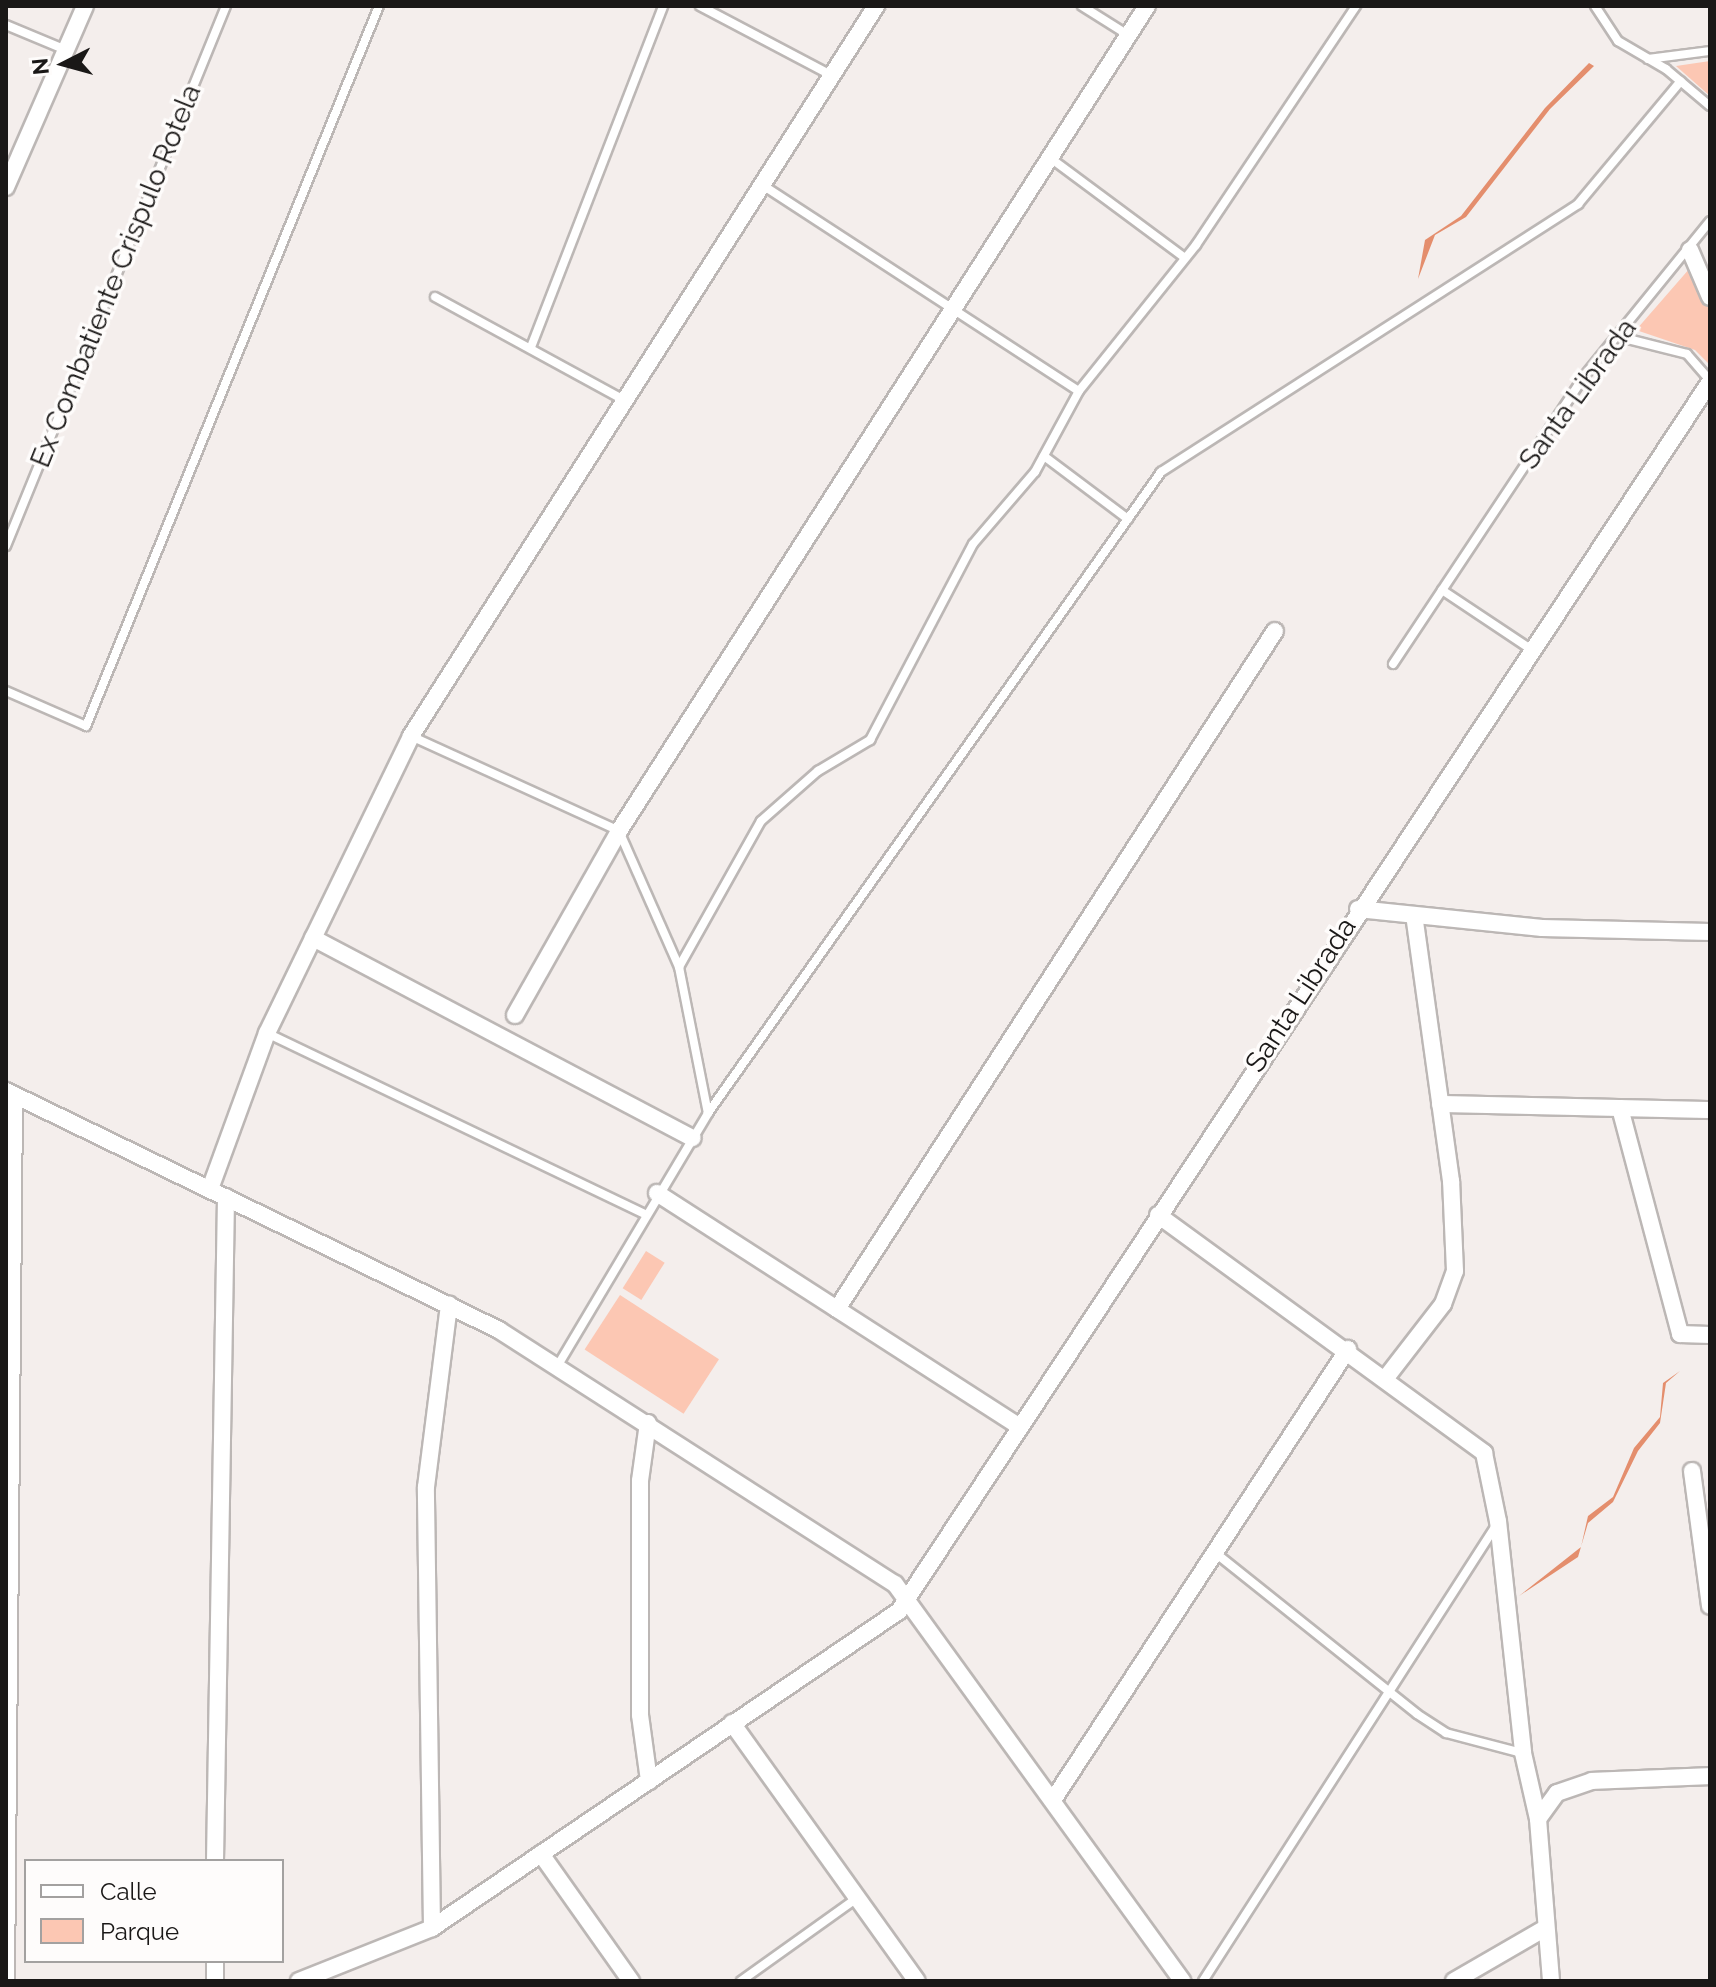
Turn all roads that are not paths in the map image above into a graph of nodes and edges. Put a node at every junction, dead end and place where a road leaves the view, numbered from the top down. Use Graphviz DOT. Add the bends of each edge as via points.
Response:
graph roads {
  1 [pos="85,6"];
  2 [pos="226,6"];
  3 [pos="379,6"];
  4 [pos="663,6"];
  5 [pos="700,6"];
  6 [pos="876,6"];
  7 [pos="1082,6"];
  8 [pos="1147,6"];
  9 [pos="1356,6"];
  10 [pos="1595,6"];
  11 [pos="6,25"];
  12 [pos="1128,35"];
  13 [pos="66,50"];
  14 [pos="1710,51"];
  15 [pos="1648,59"];
  16 [pos="831,75"];
  17 [pos="1681,81"];
  18 [pos="1710,106"];
  19 [pos="1049,157"];
  20 [pos="759,183"];
  21 [pos="6,187"];
  22 [pos="1710,221"];
  23 [pos="1690,250"];
  24 [pos="1185,258"];
  25 [pos="435,297"];
  26 [pos="1710,297"];
  27 [pos="952,308"];
  28 [pos="1616,336"];
  29 [pos="531,347"];
  30 [pos="1710,381"];
  31 [pos="1079,391"];
  32 [pos="622,399"];
  33 [pos="1044,456"];
  34 [pos="1128,519"];
  35 [pos="6,546"];
  36 [pos="1442,590"];
  37 [pos="1275,631"];
  38 [pos="1532,650"];
  39 [pos="1393,664"];
  40 [pos="6,691"];
  41 [pos="411,736"];
  42 [pos="619,831"];
  43 [pos="1358,909"];
  44 [pos="1415,920"];
  45 [pos="1710,932"];
  46 [pos="313,938"];
  47 [pos="679,967"];
  48 [pos="515,1015"];
  49 [pos="267,1033"];
  50 [pos="10,1093"];
  51 [pos="1440,1104"];
  52 [pos="1620,1108"];
  53 [pos="1710,1110"];
  54 [pos="708,1113"];
  55 [pos="692,1138"];
  56 [pos="210,1189"];
  57 [pos="657,1193"];
  58 [pos="226,1197"];
  59 [pos="644,1214"];
  60 [pos="1158,1215"];
  61 [pos="449,1304"];
  62 [pos="837,1309"];
  63 [pos="1710,1335"];
  64 [pos="1348,1349"];
  65 [pos="558,1365"];
  66 [pos="1385,1379"];
  67 [pos="648,1423"];
  68 [pos="1020,1427"];
  69 [pos="1692,1471"];
  70 [pos="1498,1521"];
  71 [pos="1212,1551"];
  72 [pos="904,1605"];
  73 [pos="1710,1606"];
  74 [pos="1389,1691"];
  75 [pos="732,1723"];
  76 [pos="1523,1753"];
  77 [pos="1710,1776"];
  78 [pos="649,1781"];
  79 [pos="1053,1800"];
  80 [pos="1538,1819"];
  81 [pos="541,1854"];
  82 [pos="215,1859"];
  83 [pos="859,1897"];
  84 [pos="432,1928"];
  85 [pos="1542,1930"];
  86 [pos="6,1981"];
  87 [pos="299,1981"];
  88 [pos="631,1981"];
  89 [pos="741,1981"];
  90 [pos="917,1981"];
  91 [pos="1182,1981"];
  92 [pos="1203,1981"];
  93 [pos="1454,1981"];
  94 [pos="1551,1981"];
  1 -- 13 [label="street"];
  2 -- 35 [label="lane, Ex Combatiente Crispulo Rotela"];
  3 -- 40 [label="lane" via="86,726"];
  4 -- 29 [label="lane"];
  5 -- 16 [label="lane"];
  6 -- 16 [label="street"];
  7 -- 12 [label="lane"];
  8 -- 12 [label="street"];
  9 -- 24 [label="lane"];
  10 -- 15 [label="lane" via="1618,41"];
  11 -- 13 [label="lane"];
  12 -- 19 [label="street"];
  13 -- 21 [label="street"];
  14 -- 15 [label="lane"];
  15 -- 17 [label="lane"];
  16 -- 20 [label="street"];
  17 -- 18 [label="lane"];
  17 -- 34 [label="lane" via="1578,204 1161,472"];
  19 -- 24 [label="lane"];
  19 -- 27 [label="street"];
  20 -- 27 [label="lane"];
  20 -- 32 [label="street"];
  22 -- 23 [label="lane, Santa Librada"];
  23 -- 26 [label="street"];
  23 -- 28 [label="lane, Santa Librada"];
  24 -- 31 [label="lane"];
  25 -- 29 [label="lane"];
  27 -- 31 [label="lane"];
  27 -- 42 [label="street"];
  28 -- 30 [label="lane" via="1687,354"];
  28 -- 36 [label="lane, Santa Librada"];
  29 -- 32 [label="lane"];
  30 -- 38 [label="street, Santa Librada"];
  31 -- 33 [label="lane"];
  32 -- 41 [label="street"];
  33 -- 34 [label="lane"];
  33 -- 47 [label="lane" via="964,557 870,740 818,771 761,821"];
  34 -- 54 [label="lane"];
  36 -- 38 [label="lane"];
  36 -- 39 [label="lane, Santa Librada"];
  37 -- 62 [label="street"];
  38 -- 43 [label="street, Santa Librada"];
  41 -- 42 [label="lane"];
  41 -- 46 [label="street"];
  42 -- 47 [label="lane"];
  42 -- 48 [label="street"];
  43 -- 44 [label="street"];
  43 -- 60 [label="street, Santa Librada"];
  44 -- 45 [label="street"];
  44 -- 51 [label="street"];
  46 -- 49 [label="street"];
  46 -- 55 [label="street"];
  47 -- 54 [label="lane"];
  49 -- 56 [label="street"];
  49 -- 59 [label="lane"];
  50 -- 56 [label="street"];
  50 -- 86 [label="street"];
  51 -- 52 [label="street"];
  51 -- 66 [label="street" via="1455,1271 1443,1304"];
  52 -- 53 [label="street"];
  52 -- 63 [label="street" via="1680,1334"];
  54 -- 55 [label="lane"];
  55 -- 57 [label="lane"];
  56 -- 58 [label="street"];
  57 -- 59 [label="lane"];
  57 -- 62 [label="street"];
  58 -- 61 [label="street"];
  58 -- 82 [label="street"];
  59 -- 65 [label="lane"];
  60 -- 64 [label="street"];
  60 -- 68 [label="street, Santa Librada"];
  61 -- 65 [label="street"];
  61 -- 84 [label="street" via="426,1487"];
  62 -- 68 [label="street"];
  64 -- 66 [label="street"];
  64 -- 71 [label="street"];
  65 -- 67 [label="street"];
  66 -- 70 [label="street" via="1484,1453"];
  67 -- 72 [label="street"];
  67 -- 78 [label="street" via="640,1481 640,1715"];
  68 -- 72 [label="street, Santa Librada"];
  69 -- 73 [label="street"];
  70 -- 74 [label="lane"];
  70 -- 76 [label="street"];
  71 -- 74 [label="lane"];
  71 -- 79 [label="street"];
  72 -- 75 [label="street"];
  72 -- 79 [label="street"];
  74 -- 76 [label="lane" via="1446,1733"];
  74 -- 92 [label="lane"];
  75 -- 78 [label="street"];
  75 -- 83 [label="street"];
  76 -- 80 [label="street"];
  77 -- 80 [label="street" via="1592,1781 1557,1793"];
  78 -- 81 [label="street"];
  79 -- 91 [label="street"];
  80 -- 85 [label="street"];
  81 -- 84 [label="street"];
  81 -- 88 [label="street"];
  83 -- 89 [label="lane"];
  83 -- 90 [label="street"];
  84 -- 87 [label="street"];
  85 -- 93 [label="street"];
  85 -- 94 [label="street"];
}
